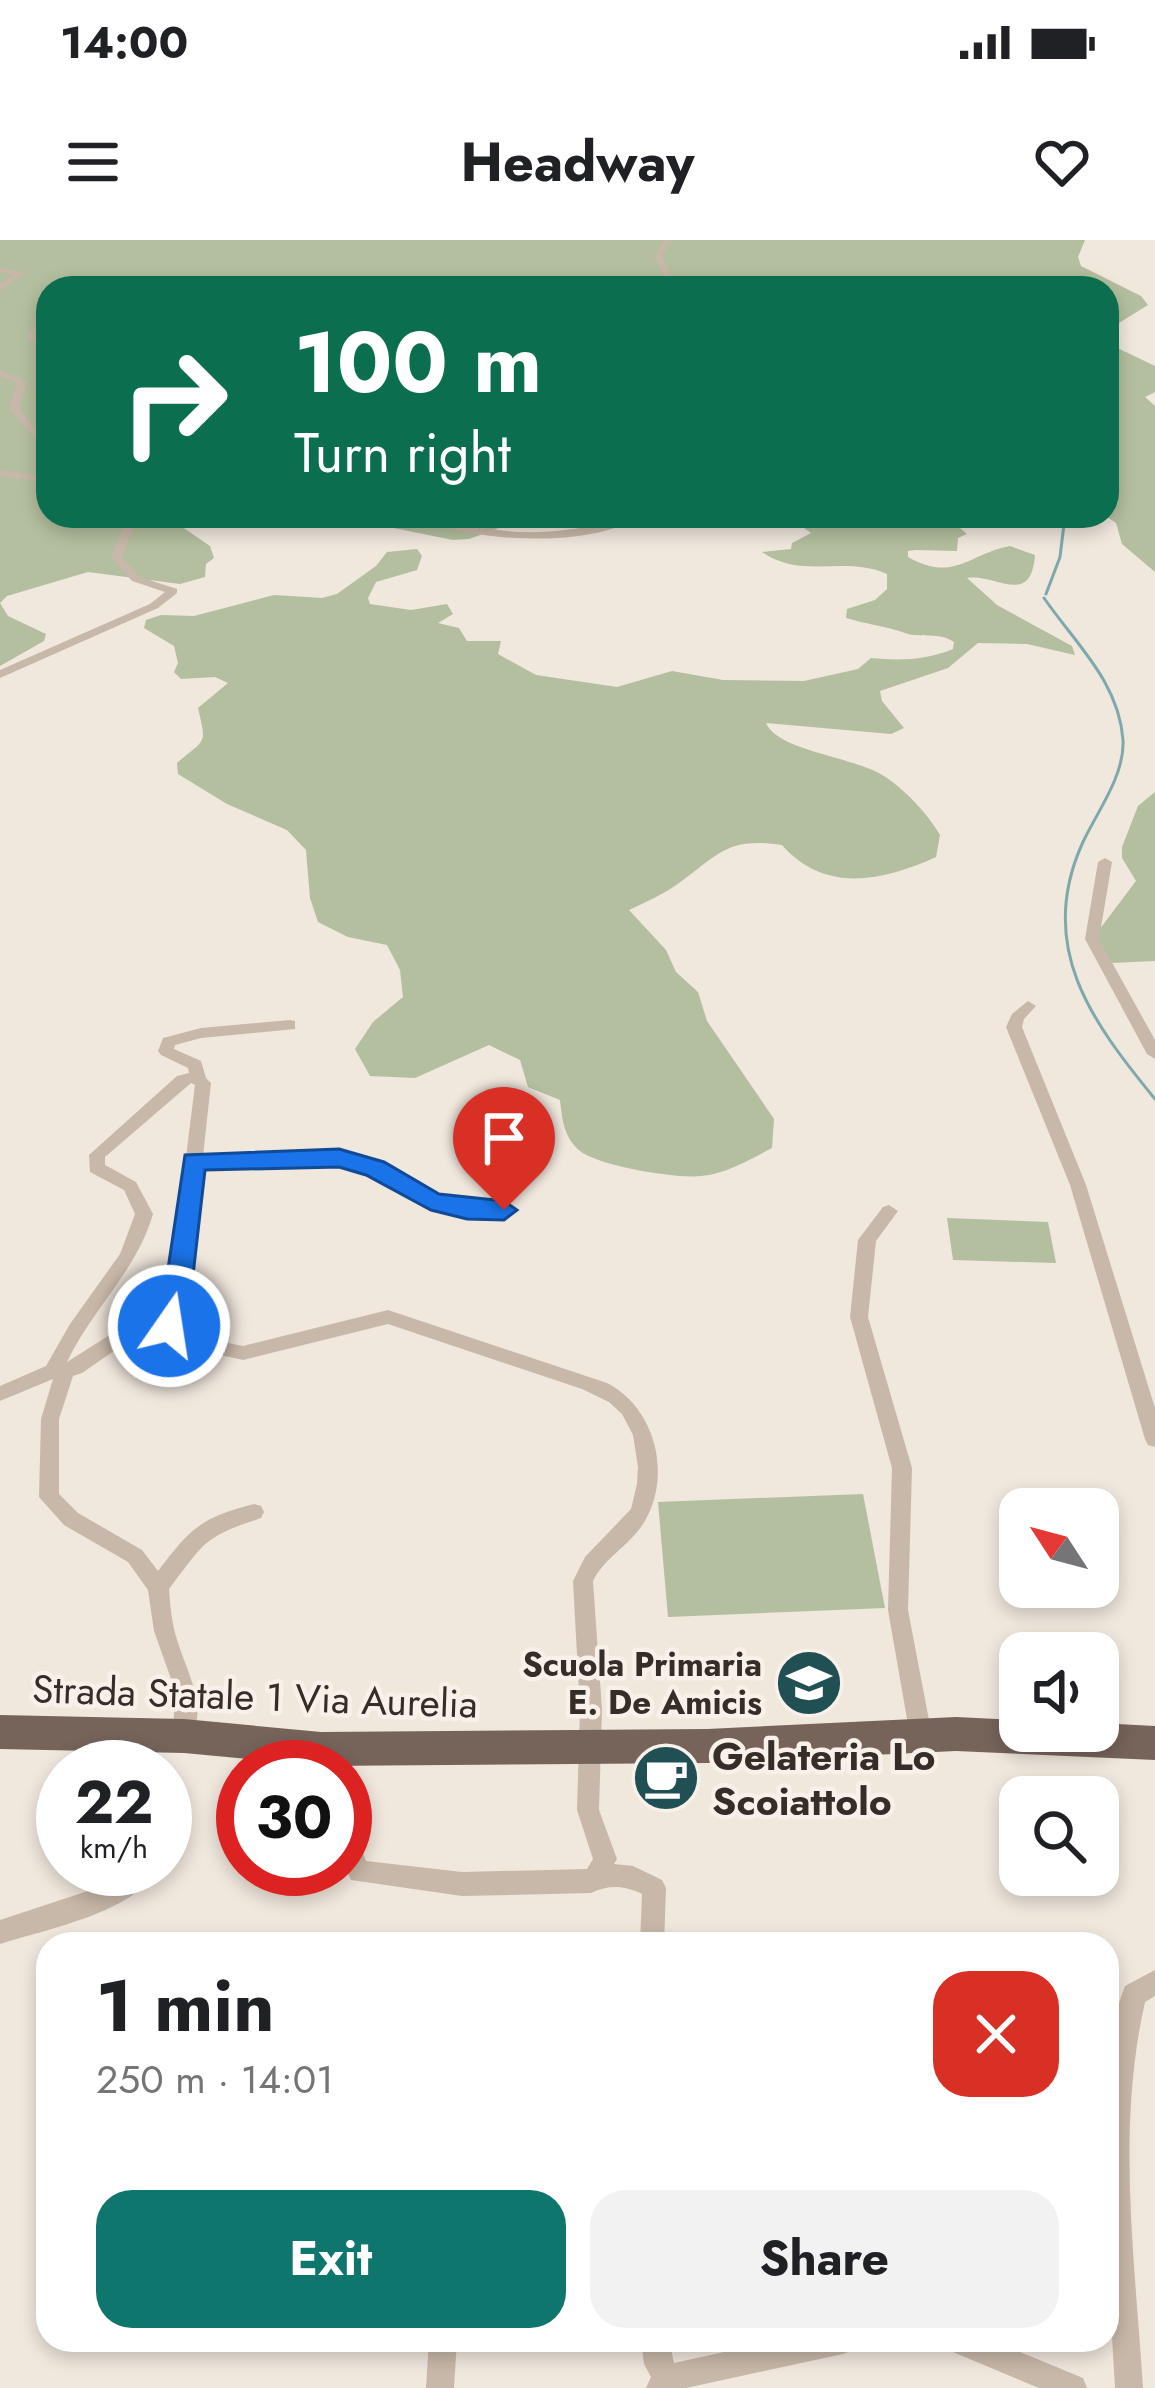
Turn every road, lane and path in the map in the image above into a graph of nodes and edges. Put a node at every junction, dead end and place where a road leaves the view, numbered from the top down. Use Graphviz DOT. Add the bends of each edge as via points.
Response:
graph roads {
  1 [pos="668,240"];
  2 [pos="0,270"];
  3 [pos="668,276"];
  4 [pos="0,289"];
  5 [pos="0,373"];
  6 [pos="36,435"];
  7 [pos="0,473"];
  8 [pos="36,478"];
  9 [pos="128,528"];
  10 [pos="470,528"];
  11 [pos="596,528"];
  12 [pos="0,674"];
  13 [pos="1105,862"];
  14 [pos="1028,1006"];
  15 [pos="290,1025"];
  16 [pos="1155,1054"];
  17 [pos="199,1078"];
  18 [pos="194,1162"];
  19 [pos="504,1210"];
  20 [pos="889,1210"];
  21 [pos="212,1347"];
  22 [pos="59,1371"];
  23 [pos="0,1394"];
  24 [pos="1155,1439"];
  25 [pos="254,1512"];
  26 [pos="158,1587"];
  27 [pos="0,1732"];
  28 [pos="184,1736"];
  29 [pos="921,1736"];
  30 [pos="216,1741"];
  31 [pos="1155,1743"];
  32 [pos="591,1748"];
  33 [pos="372,1757"];
  34 [pos="372,1874"];
  35 [pos="599,1874"];
  36 [pos="110,1896"];
  37 [pos="0,1932"];
  38 [pos="652,1932"];
  39 [pos="1155,1982"];
  40 [pos="1119,2092"];
  41 [pos="1119,2186"];
  42 [pos="442,2352"];
  43 [pos="656,2352"];
  44 [pos="793,2352"];
  45 [pos="987,2352"];
  46 [pos="664,2383"];
  47 [pos="440,2388"];
  48 [pos="1073,2388"];
  49 [pos="1129,2388"];
  1 -- 3 [label="street" via="658,256"];
  2 -- 4 [label="street" via="20,274"];
  5 -- 6 [label="street" via="22,382 14,410"];
  7 -- 8 [label="street"];
  9 -- 12 [label="street" via="116,557 136,579 173,591"];
  10 -- 11 [label="street" via="514,538"];
  13 -- 16 [label="street" via="1092,939"];
  14 -- 24 [label="street" via="1014,1027 1078,1185"];
  15 -- 17 [label="street" via="168,1042 166,1051 195,1065"];
  17 -- 18 [label="street"];
  17 -- 22 [label="street" via="167,1089 97,1155 96,1168 130,1186 144,1214 130,1260 76,1323"];
  18 -- 19 [label="street" via="339,1158 375,1168 431,1201"];
  18 -- 22 [label="street" via="175,1319 111,1341"];
  20 -- 29 [label="street" via="867,1240 859,1317 902,1468 898,1610"];
  21 -- 32 [label="street" via="243,1353 388,1317 589,1384 630,1411 646,1458 640,1512 583,1581"];
  22 -- 23 [label="street"];
  22 -- 26 [label="street" via="50,1497 71,1520 135,1556"];
  25 -- 26 [label="street" via="186,1543"];
  26 -- 28 [label="street" via="186,1690"];
  27 -- 28 [label="main road, Strada Statale 1 Via Aurelia"];
  28 -- 30 [label="main road, Strada Statale 1 Via Aurelia"];
  29 -- 31 [label="main road, Strada Statale 1 Via Aurelia"];
  29 -- 32 [label="main road, Strada Statale 1 Via Aurelia"];
  32 -- 33 [label="main road, Strada Statale 1 Via Aurelia"];
  32 -- 35 [label="street" via="588,1810 604,1858"];
  34 -- 35 [label="street" via="462,1884 592,1881"];
  35 -- 38 [label="street" via="654,1888"];
  36 -- 37 [label="street"];
  39 -- 40 [label="street" via="1134,1995 1121,2039"];
  41 -- 49 [label="street"];
  42 -- 47 [label="street"];
  43 -- 46 [label="street"];
  44 -- 46 [label="street"];
  45 -- 48 [label="street"];
}
